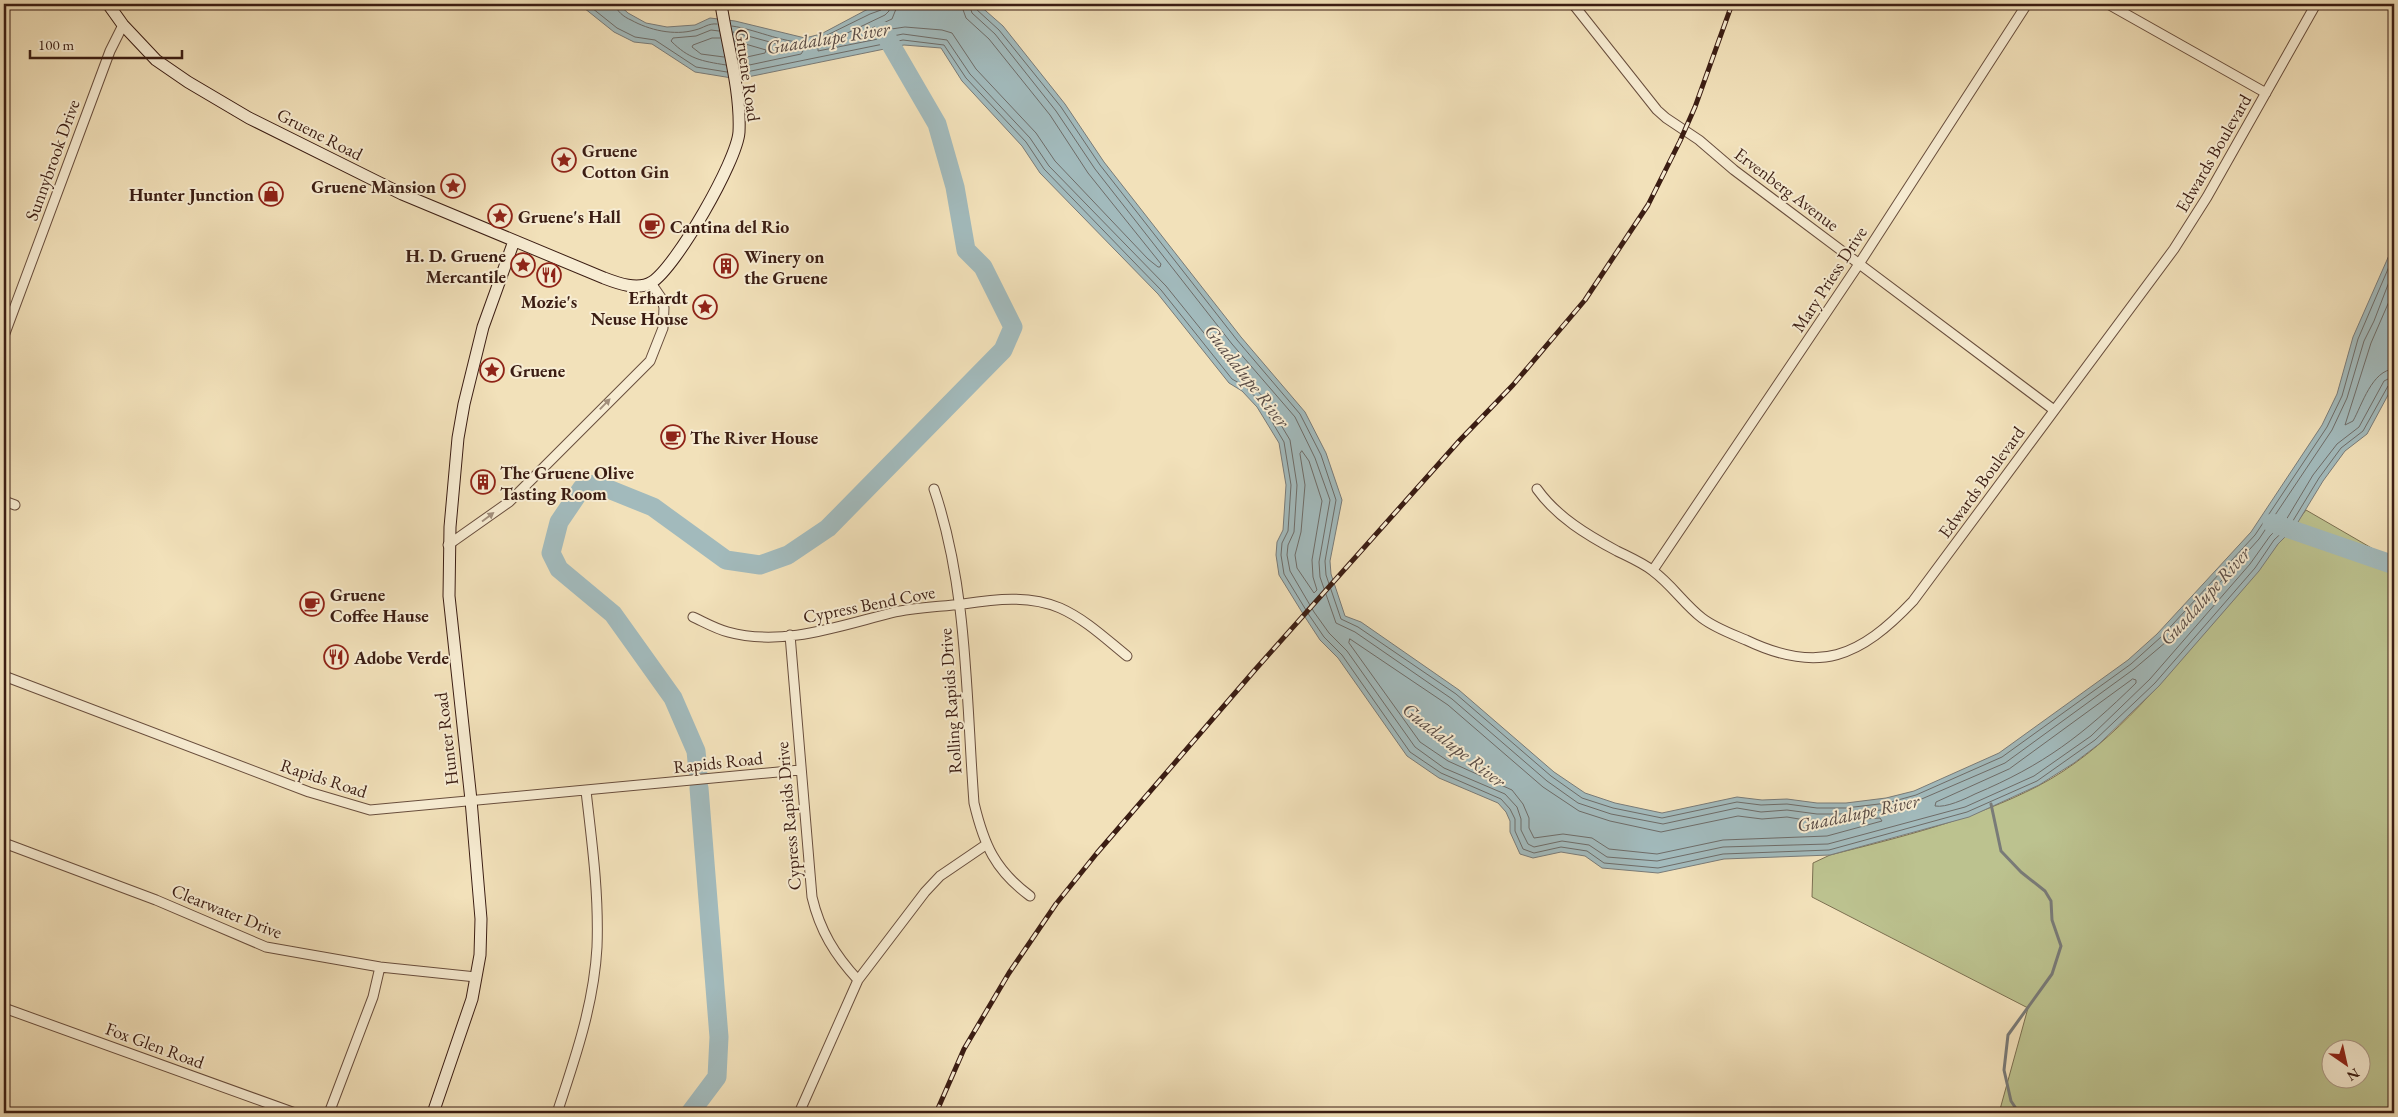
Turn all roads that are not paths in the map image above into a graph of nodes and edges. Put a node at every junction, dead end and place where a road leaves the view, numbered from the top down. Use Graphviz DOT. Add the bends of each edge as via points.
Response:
graph roads {
  1 [pos="108,4"];
  2 [pos="721,4"];
  3 [pos="1573,4"];
  4 [pos="2027,4"];
  5 [pos="2108,4"];
  6 [pos="2316,4"];
  7 [pos="123,25"];
  8 [pos="2266,93"];
  9 [pos="514,242"];
  10 [pos="1859,264"];
  11 [pos="651,283"];
  12 [pos="4,336"];
  13 [pos="2054,410"];
  14 [pos="934,489"];
  15 [pos="1537,489"];
  16 [pos="4,501"];
  17 [pos="14,505"];
  18 [pos="448,545"];
  19 [pos="1653,570"];
  20 [pos="960,604"];
  21 [pos="693,618"];
  22 [pos="790,635"];
  23 [pos="1127,656"];
  24 [pos="4,676"];
  25 [pos="800,770"];
  26 [pos="586,791"];
  27 [pos="471,800"];
  28 [pos="4,844"];
  29 [pos="987,844"];
  30 [pos="1030,896"];
  31 [pos="380,967"];
  32 [pos="476,977"];
  33 [pos="858,980"];
  34 [pos="4,1008"];
  35 [pos="295,1113"];
  36 [pos="329,1113"];
  37 [pos="433,1113"];
  38 [pos="557,1113"];
  39 [pos="799,1113"];
  1 -- 7 [label="street, Gruene Road"];
  2 -- 11 [label="street, Gruene Road" via="739,112 737,145 729,165 676,256"];
  3 -- 10 [label="street, Ervenberg Avenue" via="1666,118"];
  4 -- 10 [label="street, Mary Priess Drive"];
  5 -- 8 [label="street"];
  6 -- 8 [label="street, Edwards Boulevard"];
  7 -- 9 [label="street, Gruene Road" via="168,69 249,118 402,194"];
  7 -- 12 [label="street, Sunnybrook Drive"];
  8 -- 13 [label="street, Edwards Boulevard" via="2190,227"];
  9 -- 11 [label="street, Gruene Road" via="614,281 642,286"];
  9 -- 18 [label="street, Hunter Road" via="483,327 464,404"];
  10 -- 13 [label="street, Ervenberg Avenue"];
  10 -- 19 [label="street, Mary Priess Drive"];
  18 -- 11 [label="street, one-way" via="508,502 650,361 663,328 664,308"];
  13 -- 19 [label="street, Edwards Boulevard" via="1913,601 1871,638 1841,654 1807,659 1764,649 1702,618"];
  14 -- 20 [label="street, Rolling Rapids Drive" via="949,535"];
  15 -- 19 [label="street, Edwards Boulevard" via="1560,516"];
  16 -- 17 [label="street"];
  18 -- 27 [label="street, Hunter Road" via="449,596"];
  20 -- 22 [label="street, Cypress Bend Cove" via="915,608 834,629"];
  20 -- 23 [label="street, Cypress Bend Cove" via="1019,599 1058,607 1075,615"];
  20 -- 29 [label="street, Rolling Rapids Drive" via="974,803"];
  21 -- 22 [label="street, Cypress Bend Cove" via="735,634"];
  22 -- 25 [label="street, Cypress Rapids Drive"];
  24 -- 27 [label="street, Rapids Road" via="309,792 370,810"];
  25 -- 26 [label="street, Rapids Road"];
  25 -- 33 [label="street, Cypress Rapids Drive" via="816,914 835,953"];
  26 -- 27 [label="street, Rapids Road"];
  26 -- 38 [label="street" via="597,898 597,948 583,1030"];
  27 -- 32 [label="street, Hunter Road" via="481,919"];
  28 -- 31 [label="street, Clearwater Drive" via="156,900 266,947"];
  29 -- 30 [label="street, Rolling Rapids Drive" via="1010,881"];
  29 -- 33 [label="street" via="940,876"];
  31 -- 32 [label="street, Clearwater Drive"];
  31 -- 36 [label="street" via="373,997"];
  32 -- 37 [label="street, Hunter Road" via="458,1044"];
  33 -- 39 [label="street"];
  34 -- 35 [label="street, Fox Glen Road"];
}
